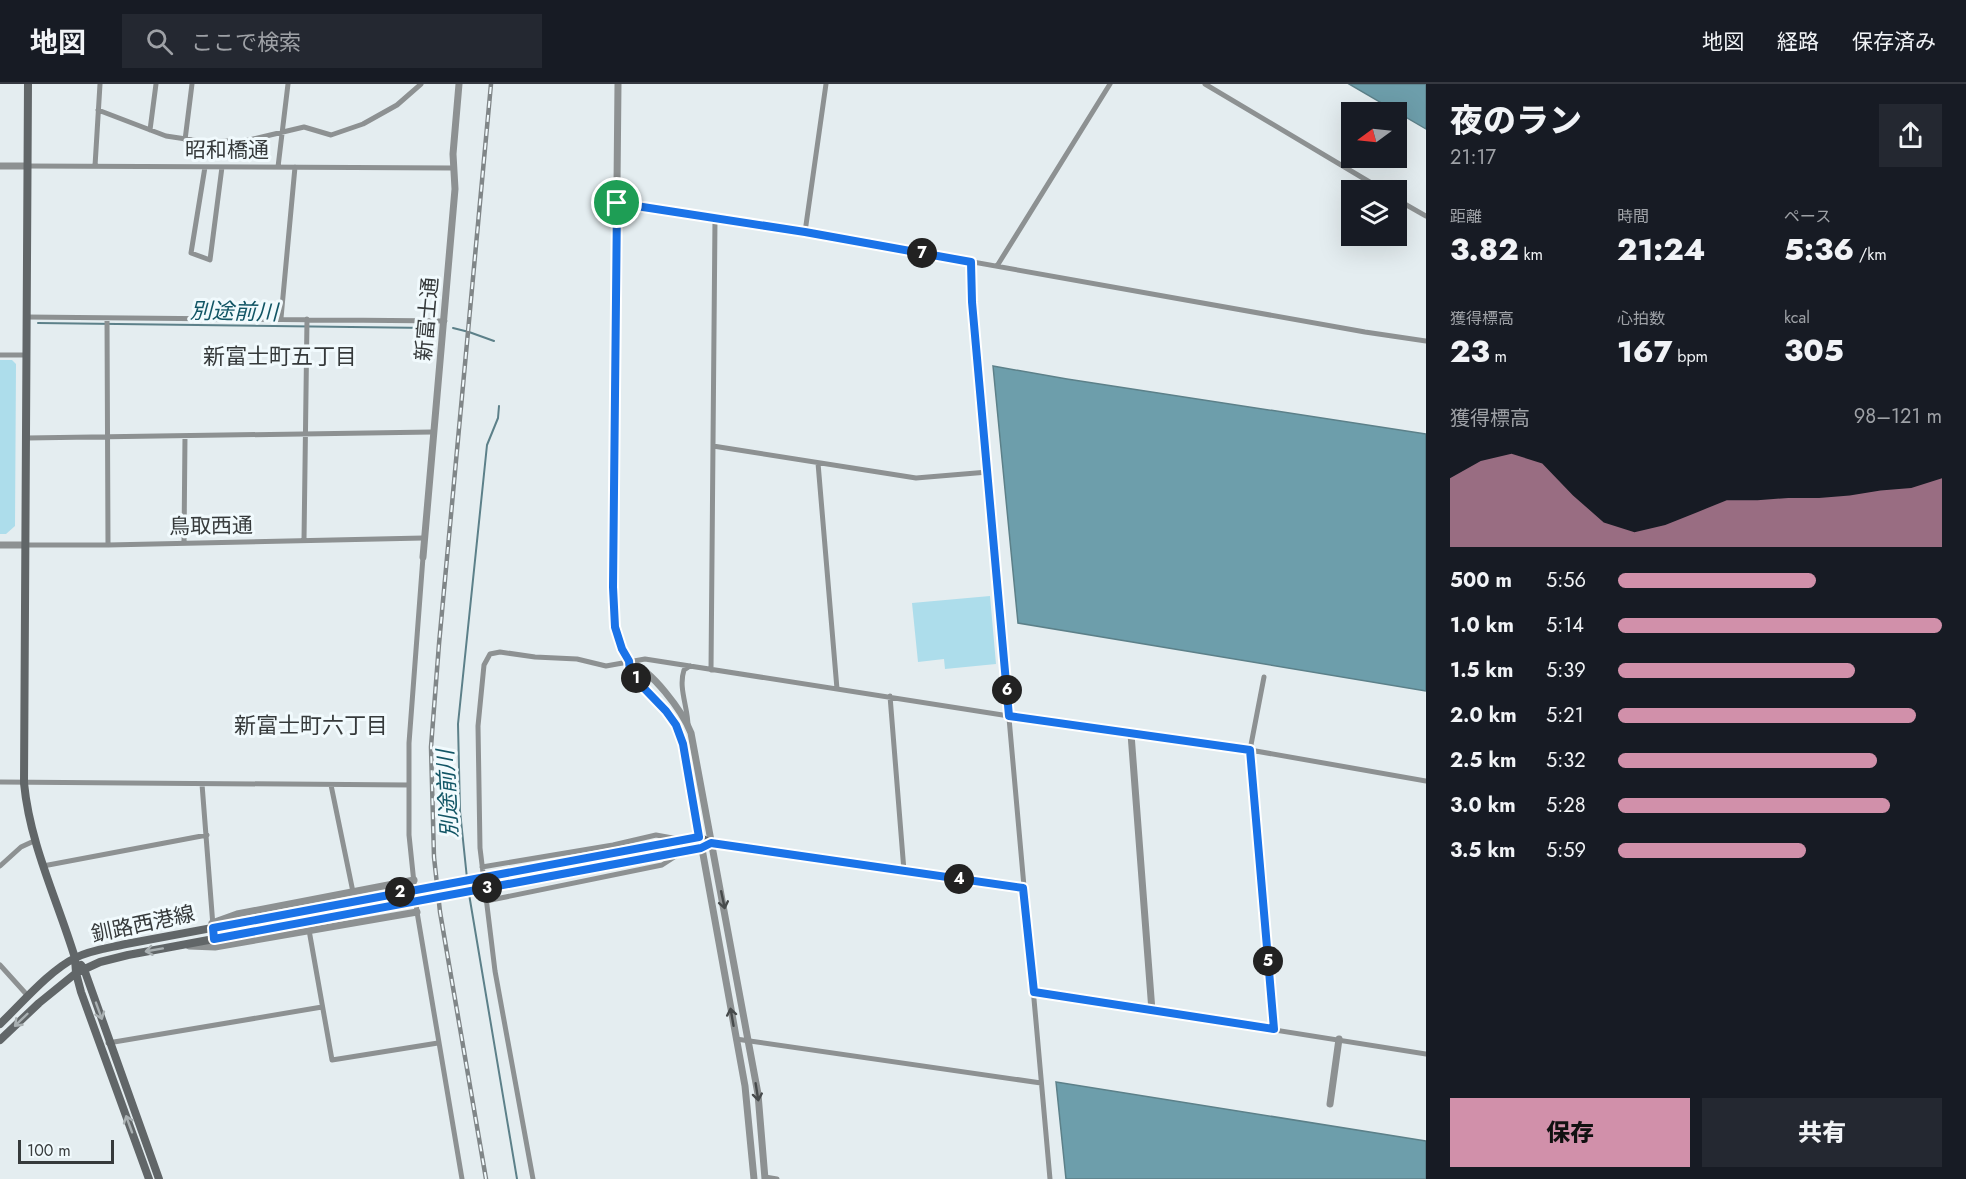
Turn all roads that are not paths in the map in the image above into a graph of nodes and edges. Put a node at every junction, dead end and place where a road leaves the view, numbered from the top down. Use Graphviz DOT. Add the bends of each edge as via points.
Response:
graph roads {
  1 [pos="28,84"];
  2 [pos="100,84"];
  3 [pos="156,84"];
  4 [pos="192,84"];
  5 [pos="288,84"];
  6 [pos="421,84"];
  7 [pos="459,84"];
  8 [pos="618,84"];
  9 [pos="826,84"];
  10 [pos="1110,84"];
  11 [pos="1205,84"];
  12 [pos="98,110"];
  13 [pos="150,130"];
  14 [pos="282,132"];
  15 [pos="185,140"];
  16 [pos="0,166"];
  17 [pos="27,166"];
  18 [pos="95,166"];
  19 [pos="205,167"];
  20 [pos="222,167"];
  21 [pos="278,167"];
  22 [pos="295,167"];
  23 [pos="453,168"];
  24 [pos="1366,180"];
  25 [pos="617,203"];
  26 [pos="1407,205"];
  27 [pos="1426,216"];
  28 [pos="715,219"];
  29 [pos="805,232"];
  30 [pos="971,262"];
  31 [pos="997,266"];
  32 [pos="27,317"];
  33 [pos="107,318"];
  34 [pos="281,318"];
  35 [pos="307,319"];
  36 [pos="445,321"];
  37 [pos="1426,341"];
  38 [pos="0,355"];
  39 [pos="26,355"];
  40 [pos="432,432"];
  41 [pos="305,434"];
  42 [pos="185,436"];
  43 [pos="107,437"];
  44 [pos="27,438"];
  45 [pos="713,446"];
  46 [pos="818,463"];
  47 [pos="988,472"];
  48 [pos="423,538"];
  49 [pos="304,540"];
  50 [pos="184,543"];
  51 [pos="0,545"];
  52 [pos="26,545"];
  53 [pos="108,545"];
  54 [pos="423,557"];
  55 [pos="629,661"];
  56 [pos="690,666"];
  57 [pos="711,670"];
  58 [pos="1264,677"];
  59 [pos="837,689"];
  60 [pos="890,696"];
  61 [pos="1009,716"];
  62 [pos="688,726"];
  63 [pos="1131,734"];
  64 [pos="1250,750"];
  65 [pos="1426,781"];
  66 [pos="0,782"];
  67 [pos="24,783"];
  68 [pos="202,784"];
  69 [pos="331,785"];
  70 [pos="409,785"];
  71 [pos="207,835"];
  72 [pos="699,837"];
  73 [pos="683,840"];
  74 [pos="34,841"];
  75 [pos="711,843"];
  76 [pos="701,848"];
  77 [pos="685,851"];
  78 [pos="0,866"];
  79 [pos="43,866"];
  80 [pos="482,867"];
  81 [pos="904,872"];
  82 [pos="414,880"];
  83 [pos="1023,888"];
  84 [pos="353,892"];
  85 [pos="486,901"];
  86 [pos="417,912"];
  87 [pos="212,925"];
  88 [pos="309,930"];
  89 [pos="214,939"];
  90 [pos="182,945"];
  91 [pos="75,958"];
  92 [pos="0,965"];
  93 [pos="80,971"];
  94 [pos="1034,992"];
  95 [pos="28,996"];
  96 [pos="322,1006"];
  97 [pos="1152,1011"];
  98 [pos="0,1024"];
  99 [pos="1274,1029"];
  100 [pos="736,1039"];
  101 [pos="1339,1039"];
  102 [pos="0,1040"];
  103 [pos="748,1040"];
  104 [pos="105,1043"];
  105 [pos="438,1043"];
  106 [pos="1426,1054"];
  107 [pos="1041,1083"];
  108 [pos="1330,1104"];
  109 [pos="154,1178"];
  110 [pos="765,1178"];
  111 [pos="462,1179"];
  112 [pos="533,1179"];
  113 [pos="754,1179"];
  114 [pos="777,1179"];
  115 [pos="1050,1179"];
  1 -- 17 [label="main road"];
  2 -- 12 [label="street"];
  3 -- 13 [label="street"];
  4 -- 15 [label="street"];
  5 -- 14 [label="street"];
  6 -- 14 [label="street" via="397,105 363,124 331,135 304,127"];
  7 -- 23 [label="street, 新富士通"];
  8 -- 25 [label="street"];
  9 -- 29 [label="street"];
  10 -- 31 [label="street"];
  11 -- 24 [label="street"];
  12 -- 13 [label="street"];
  12 -- 18 [label="street"];
  13 -- 15 [label="street"];
  14 -- 15 [label="street" via="232,142"];
  14 -- 21 [label="street"];
  16 -- 17 [label="street, 昭和橋通"];
  17 -- 18 [label="street, 昭和橋通"];
  17 -- 32 [label="main road"];
  18 -- 19 [label="street, 昭和橋通"];
  19 -- 20 [label="street, 昭和橋通"];
  19 -- 20 [label="street" via="190,253 210,260"];
  20 -- 21 [label="street, 昭和橋通"];
  21 -- 22 [label="street, 昭和橋通"];
  22 -- 23 [label="street, 昭和橋通"];
  22 -- 34 [label="street"];
  23 -- 36 [label="street, 新富士通" via="455,189"];
  25 -- 28 [label="street"];
  25 -- 55 [label="street" via="613,612 616,635"];
  26 -- 27 [label="street"];
  28 -- 29 [label="street"];
  28 -- 45 [label="street"];
  29 -- 30 [label="street"];
  30 -- 31 [label="street"];
  30 -- 47 [label="street"];
  31 -- 37 [label="street"];
  32 -- 33 [label="street"];
  32 -- 39 [label="main road"];
  33 -- 34 [label="street"];
  33 -- 43 [label="street"];
  34 -- 35 [label="street"];
  35 -- 36 [label="street"];
  35 -- 41 [label="street"];
  36 -- 40 [label="street, 新富士通"];
  38 -- 39 [label="street"];
  39 -- 44 [label="main road"];
  40 -- 41 [label="street"];
  40 -- 48 [label="street, 新富士通"];
  41 -- 42 [label="street"];
  41 -- 49 [label="street"];
  42 -- 43 [label="street"];
  42 -- 50 [label="street"];
  43 -- 44 [label="street"];
  43 -- 53 [label="street"];
  44 -- 52 [label="main road"];
  45 -- 46 [label="street"];
  45 -- 57 [label="street"];
  46 -- 47 [label="street" via="916,478"];
  46 -- 59 [label="street"];
  47 -- 61 [label="street"];
  48 -- 49 [label="street, 鳥取西通"];
  48 -- 54 [label="street, 新富士通"];
  49 -- 50 [label="street, 鳥取西通"];
  50 -- 53 [label="street, 鳥取西通"];
  51 -- 52 [label="street, 鳥取西通"];
  52 -- 53 [label="street, 鳥取西通"];
  52 -- 67 [label="main road"];
  54 -- 70 [label="street"];
  55 -- 56 [label="street" via="645,659"];
  55 -- 62 [label="street" via="670,697"];
  55 -- 72 [label="street" via="630,671 676,725 683,744"];
  55 -- 80 [label="street" via="606,666 578,659 490,654 484,665 478,726"];
  56 -- 57 [label="street"];
  56 -- 62 [label="street" via="681,679"];
  57 -- 59 [label="street"];
  58 -- 64 [label="street"];
  59 -- 60 [label="street"];
  60 -- 61 [label="street"];
  60 -- 81 [label="street"];
  61 -- 63 [label="street"];
  61 -- 83 [label="street"];
  62 -- 75 [label="street"];
  63 -- 64 [label="street"];
  63 -- 97 [label="street"];
  64 -- 65 [label="street"];
  64 -- 99 [label="street"];
  66 -- 67 [label="street"];
  67 -- 68 [label="street"];
  67 -- 74 [label="main road"];
  68 -- 69 [label="street"];
  68 -- 71 [label="street"];
  69 -- 70 [label="street"];
  69 -- 84 [label="street"];
  70 -- 82 [label="street"];
  71 -- 79 [label="street"];
  71 -- 87 [label="street"];
  72 -- 73 [label="main road"];
  72 -- 75 [label="main road"];
  72 -- 76 [label="street"];
  73 -- 80 [label="street" via="656,835"];
  73 -- 87 [label="main road, 釧路西港線"];
  74 -- 78 [label="street"];
  74 -- 79 [label="main road"];
  75 -- 76 [label="main road"];
  75 -- 81 [label="main road"];
  75 -- 103 [label="street, one-way"];
  76 -- 77 [label="main road"];
  100 -- 76 [label="street, one-way"];
  77 -- 85 [label="street" via="662,865"];
  77 -- 89 [label="main road, 釧路西港線"];
  79 -- 91 [label="main road"];
  80 -- 85 [label="street"];
  81 -- 83 [label="main road"];
  82 -- 84 [label="street"];
  82 -- 86 [label="street"];
  83 -- 94 [label="street"];
  84 -- 87 [label="street" via="237,914"];
  85 -- 112 [label="street"];
  86 -- 88 [label="street"];
  86 -- 105 [label="street"];
  87 -- 89 [label="street"];
  87 -- 91 [label="main road, 釧路西港線"];
  88 -- 90 [label="street" via="215,947"];
  88 -- 96 [label="street"];
  89 -- 90 [label="main road, 釧路西港線"];
  90 -- 93 [label="main road, 釧路西港線, one-way" via="100,962"];
  91 -- 93 [label="main road, 釧路西港線"];
  91 -- 95 [label="main road"];
  92 -- 95 [label="street"];
  93 -- 102 [label="main road, one-way"];
  93 -- 104 [label="main road, 釧路西港線"];
  94 -- 97 [label="street"];
  94 -- 107 [label="street"];
  95 -- 98 [label="main road"];
  96 -- 104 [label="street"];
  96 -- 105 [label="street" via="332,1060"];
  97 -- 99 [label="street"];
  99 -- 101 [label="street"];
  100 -- 103 [label="street"];
  100 -- 113 [label="street"];
  101 -- 106 [label="street"];
  101 -- 108 [label="street"];
  103 -- 107 [label="street"];
  103 -- 110 [label="street, one-way" via="758,1094"];
  104 -- 109 [label="main road, 釧路西港線"];
  105 -- 111 [label="street"];
  107 -- 115 [label="street"];
  110 -- 114 [label="street"];
}
